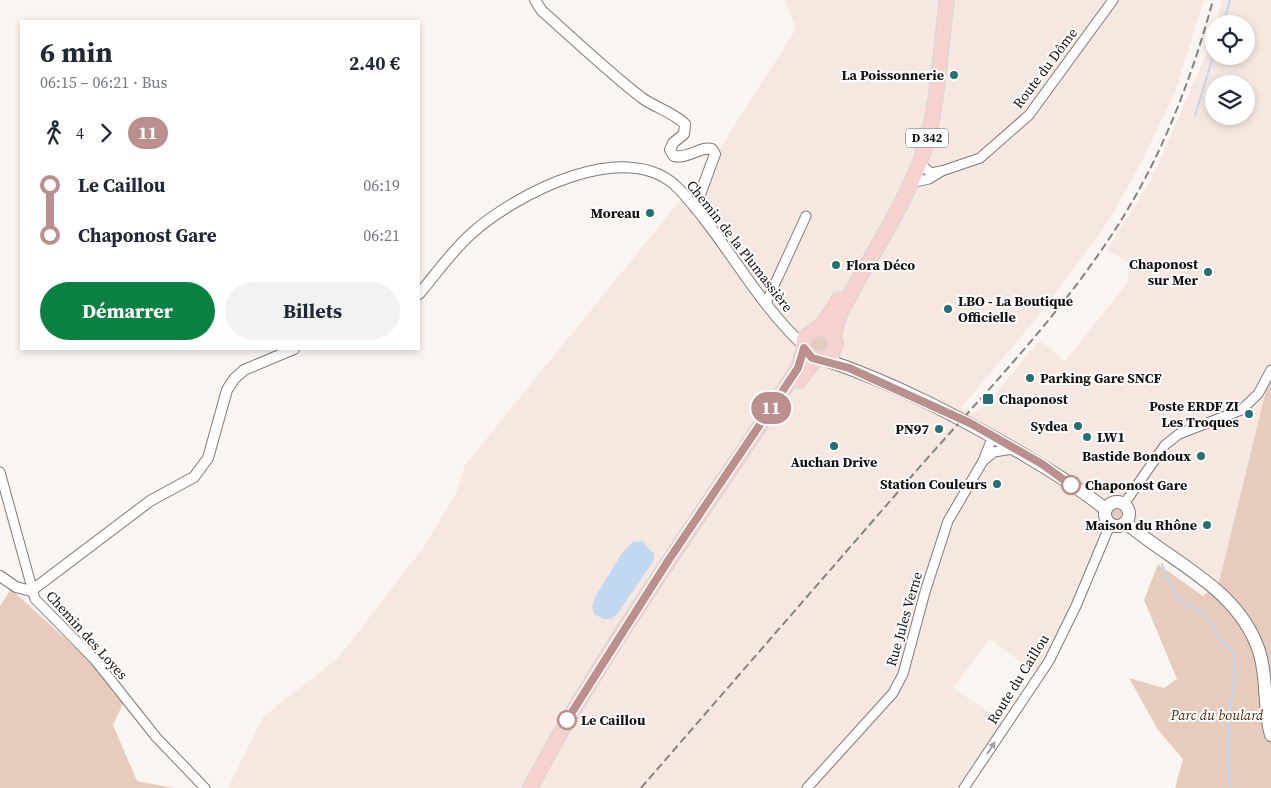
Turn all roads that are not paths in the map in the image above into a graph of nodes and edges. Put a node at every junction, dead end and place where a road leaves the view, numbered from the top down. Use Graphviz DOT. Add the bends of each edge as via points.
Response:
graph roads {
  1 [pos="535,0"];
  2 [pos="947,0"];
  3 [pos="1113,0"];
  4 [pos="919,163"];
  5 [pos="942,171"];
  6 [pos="911,183"];
  7 [pos="695,208"];
  8 [pos="806,216"];
  9 [pos="866,263"];
  10 [pos="420,293"];
  11 [pos="766,303"];
  12 [pos="787,328"];
  13 [pos="815,329"];
  14 [pos="835,341"];
  15 [pos="804,347"];
  16 [pos="292,350"];
  17 [pos="820,359"];
  18 [pos="849,368"];
  19 [pos="1271,370"];
  20 [pos="930,403"];
  21 [pos="993,436"];
  22 [pos="1013,449"];
  23 [pos="983,461"];
  24 [pos="1042,464"];
  25 [pos="0,472"];
  26 [pos="1124,504"];
  27 [pos="1105,509"];
  28 [pos="1126,523"];
  29 [pos="1110,525"];
  30 [pos="0,576"];
  31 [pos="31,591"];
  32 [pos="1271,735"];
  33 [pos="205,788"];
  34 [pos="530,788"];
  35 [pos="538,788"];
  36 [pos="807,788"];
  37 [pos="964,788"];
  1 -- 7 [label="street" via="542,11 614,76 653,106 685,124 684,134 670,150 674,156 684,158 712,149 715,154"];
  2 -- 4 [label="main road, D 342" via="930,127"];
  3 -- 5 [label="street, Route du Dôme" via="1029,116 980,158"];
  4 -- 5 [label="street" via="931,173"];
  4 -- 6 [label="main road, D 342"];
  5 -- 6 [label="street, Route du Dôme" via="929,179"];
  6 -- 9 [label="main road, D 342"];
  7 -- 10 [label="street, Chemin de la Plumassière" via="678,188 643,168 628,166 572,176 512,206 471,234"];
  7 -- 11 [label="street, Chemin de la Plumassière"];
  8 -- 11 [label="street"];
  9 -- 13 [label="main road, D 342"];
  9 -- 14 [label="main road, D 342" via="839,316"];
  11 -- 12 [label="street, Chemin de la Plumassière"];
  12 -- 13 [label="street, Chemin de la Plumassière"];
  12 -- 15 [label="street, Chemin de la Plumassière"];
  13 -- 14 [label="main road" via="827,329"];
  13 -- 15 [label="main road" via="805,337"];
  14 -- 17 [label="main road" via="830,357"];
  14 -- 18 [label="main road"];
  15 -- 17 [label="main road" via="809,355"];
  15 -- 34 [label="main road" via="798,368 599,667"];
  16 -- 31 [label="street" via="244,370 234,379 208,458 194,477 144,505"];
  17 -- 18 [label="main road"];
  17 -- 35 [label="main road" via="806,370 612,661"];
  18 -- 20 [label="main road"];
  19 -- 26 [label="street" via="1258,394 1241,410 1179,434 1165,444"];
  20 -- 21 [label="main road"];
  20 -- 24 [label="main road" via="984,424 1034,455"];
  21 -- 22 [label="main road"];
  21 -- 23 [label="street, Rue Jules Verne"];
  22 -- 23 [label="street" via="994,452"];
  22 -- 24 [label="main road"];
  23 -- 36 [label="street, Rue Jules Verne" via="948,521 903,674 893,693"];
  24 -- 27 [label="main road"];
  25 -- 31 [label="street, Chemin des Loyes"];
  26 -- 27 [label="main road" via="1113,502"];
  26 -- 28 [label="main road" via="1129,511"];
  27 -- 29 [label="main road" via="1104,516"];
  28 -- 29 [label="main road" via="1119,527"];
  28 -- 32 [label="main road" via="1209,583 1242,618 1259,651"];
  37 -- 29 [label="street, Route du Caillou, one-way" via="1049,661"];
  30 -- 31 [label="street" via="16,587"];
  31 -- 33 [label="street, Chemin des Loyes" via="35,599 95,660 156,738"];
}
